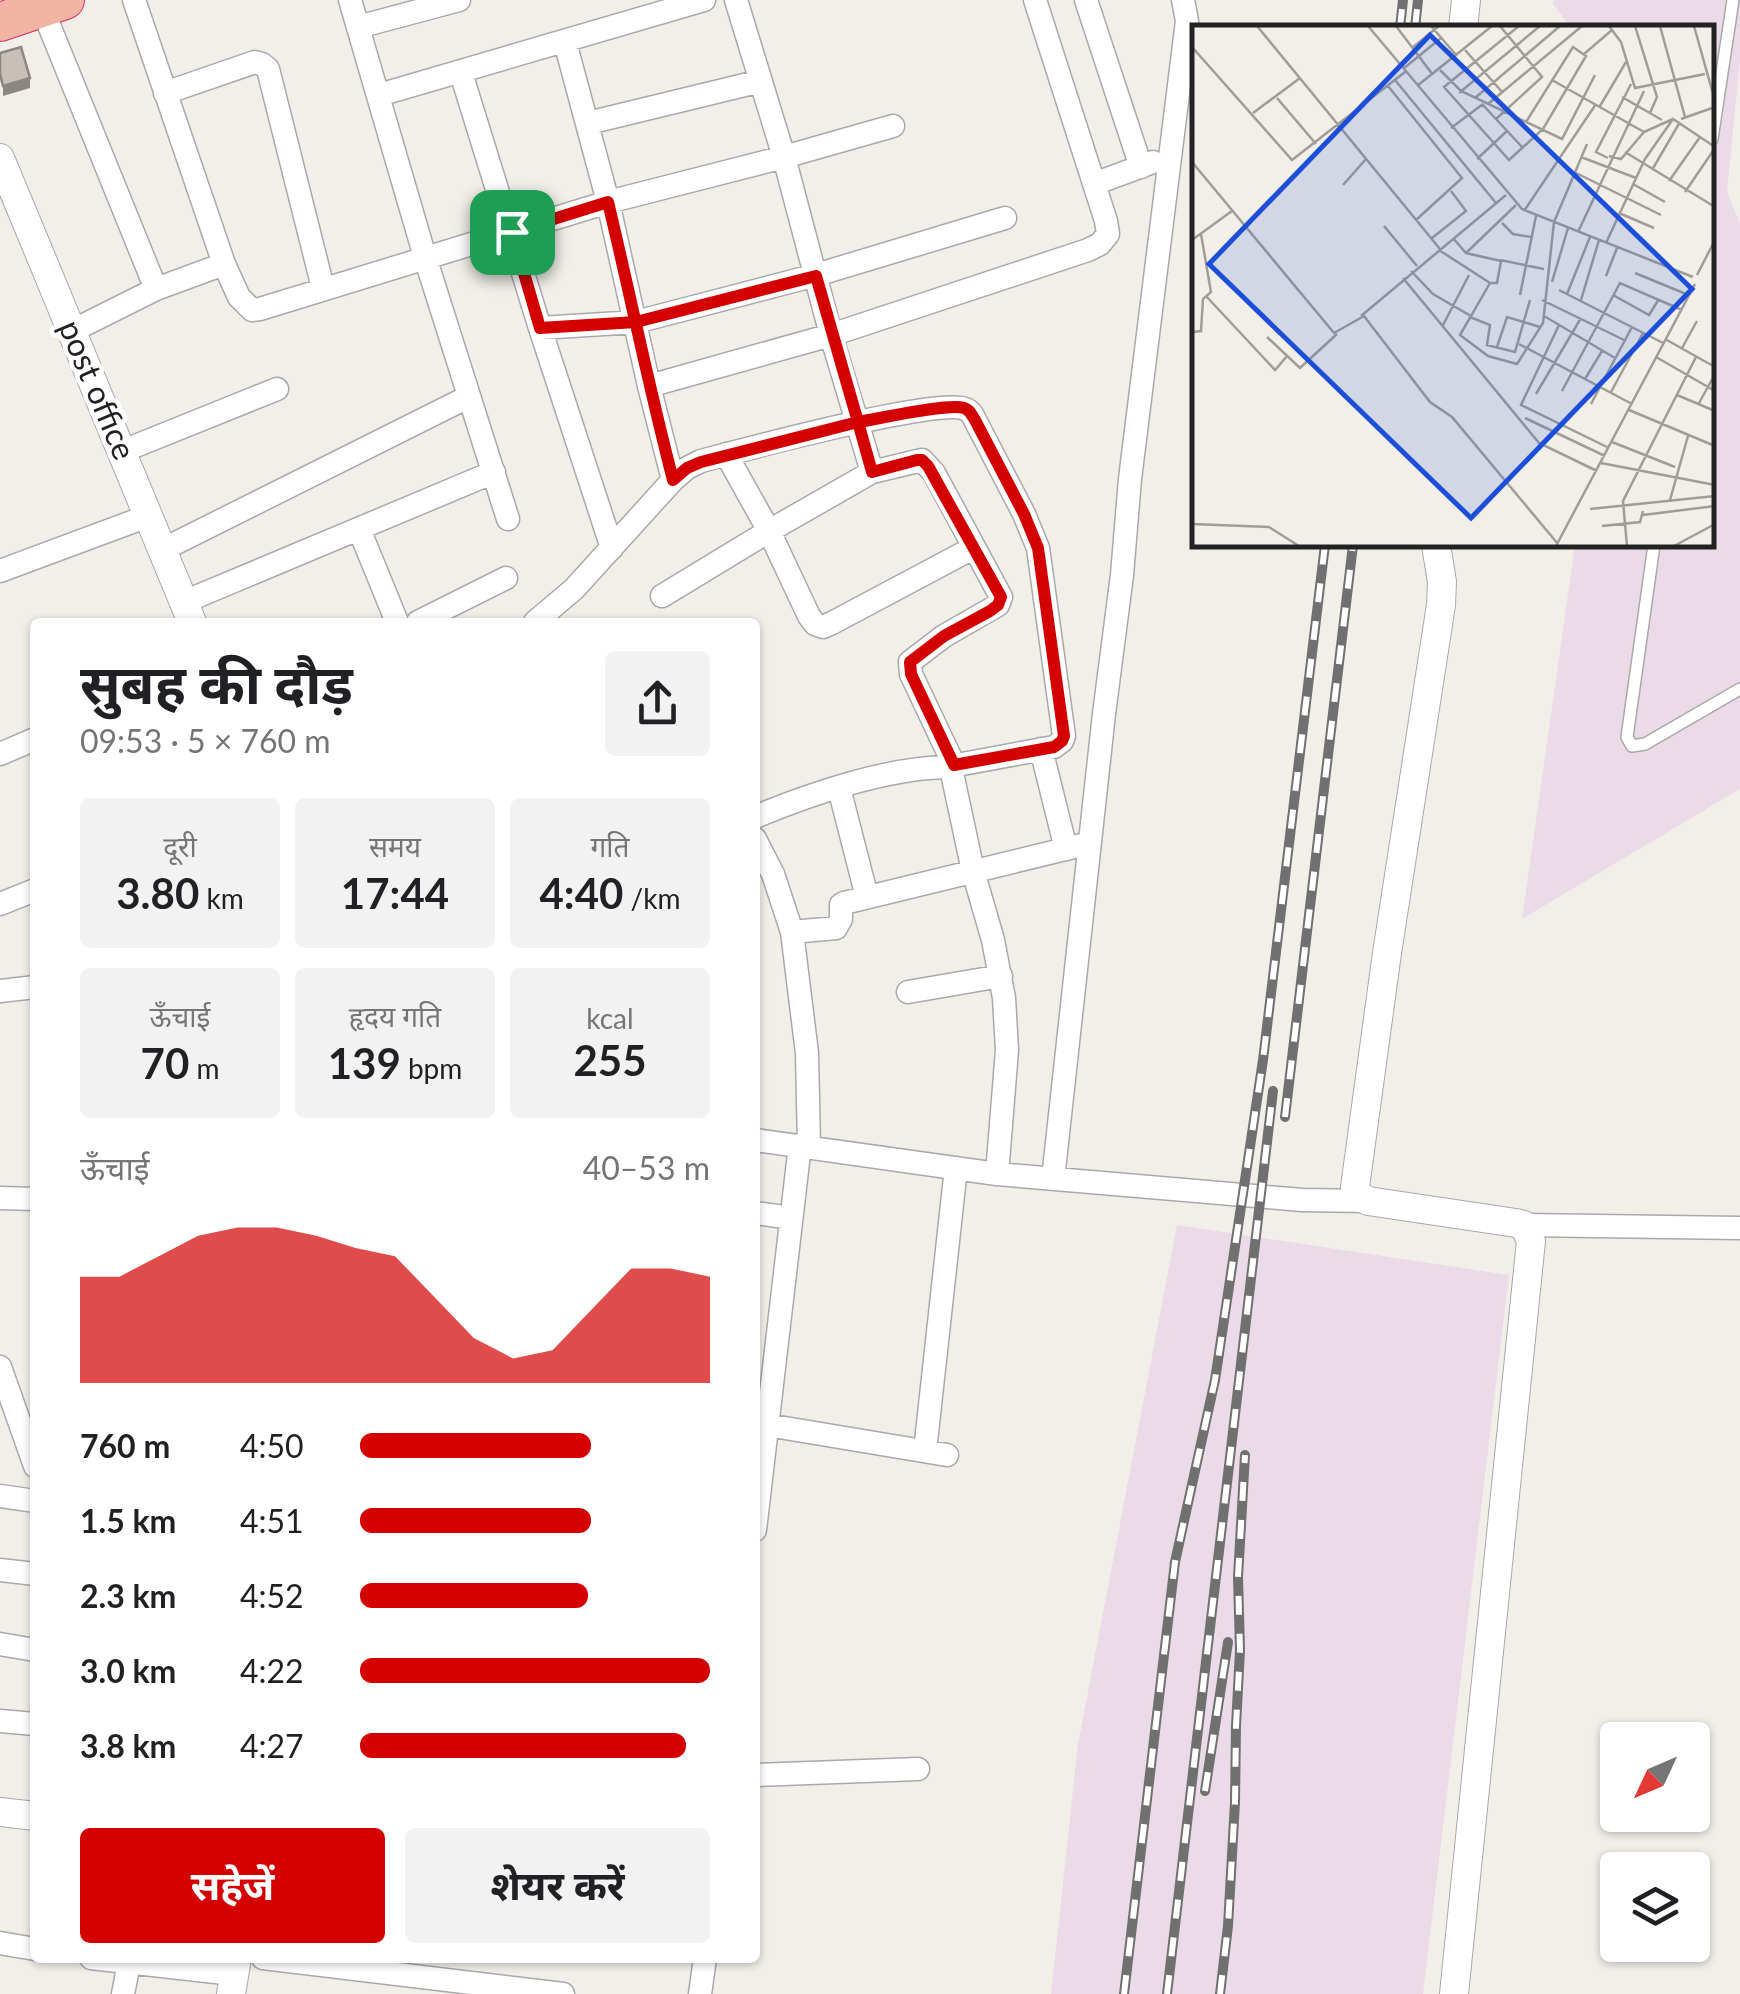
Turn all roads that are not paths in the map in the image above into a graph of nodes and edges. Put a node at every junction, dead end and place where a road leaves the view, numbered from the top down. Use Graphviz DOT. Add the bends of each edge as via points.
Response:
graph roads {
  1 [pos="134,0"];
  2 [pos="350,0"];
  3 [pos="459,0"];
  4 [pos="704,0"];
  5 [pos="736,0"];
  6 [pos="1035,0"];
  7 [pos="1086,0"];
  8 [pos="1183,0"];
  9 [pos="1466,0"];
  10 [pos="1732,0"];
  11 [pos="54,4"];
  12 [pos="0,22"];
  13 [pos="1463,25"];
  14 [pos="358,28"];
  15 [pos="565,42"];
  16 [pos="461,72"];
  17 [pos="760,80"];
  18 [pos="166,93"];
  19 [pos="378,95"];
  20 [pos="1715,118"];
  21 [pos="588,122"];
  22 [pos="893,126"];
  23 [pos="1170,156"];
  24 [pos="784,157"];
  25 [pos="0,158"];
  26 [pos="1142,166"];
  27 [pos="1094,184"];
  28 [pos="608,202"];
  29 [pos="1005,218"];
  30 [pos="512,232"];
  31 [pos="425,257"];
  32 [pos="224,264"];
  33 [pos="816,276"];
  34 [pos="324,288"];
  35 [pos="156,289"];
  36 [pos="636,322"];
  37 [pos="540,328"];
  38 [pos="72,331"];
  39 [pos="831,334"];
  40 [pos="649,386"];
  41 [pos="277,389"];
  42 [pos="468,397"];
  43 [pos="858,422"];
  44 [pos="122,451"];
  45 [pos="726,454"];
  46 [pos="494,472"];
  47 [pos="872,472"];
  48 [pos="673,480"];
  49 [pos="148,516"];
  50 [pos="508,520"];
  51 [pos="359,529"];
  52 [pos="769,531"];
  53 [pos="612,548"];
  54 [pos="973,548"];
  55 [pos="1436,548"];
  56 [pos="1654,548"];
  57 [pos="162,550"];
  58 [pos="0,571"];
  59 [pos="506,578"];
  60 [pos="662,596"];
  61 [pos="188,612"];
  62 [pos="396,618"];
  63 [pos="426,618"];
  64 [pos="540,618"];
  65 [pos="1740,689"];
  66 [pos="30,748"];
  67 [pos="1041,749"];
  68 [pos="0,754"];
  69 [pos="950,766"];
  70 [pos="839,788"];
  71 [pos="760,815"];
  72 [pos="1090,843"];
  73 [pos="760,849"];
  74 [pos="1066,849"];
  75 [pos="973,871"];
  76 [pos="30,892"];
  77 [pos="868,897"];
  78 [pos="0,904"];
  79 [pos="792,932"];
  80 [pos="1001,976"];
  81 [pos="30,988"];
  82 [pos="0,991"];
  83 [pos="908,992"];
  84 [pos="760,1141"];
  85 [pos="804,1146"];
  86 [pos="956,1168"];
  87 [pos="997,1174"];
  88 [pos="1052,1179"];
  89 [pos="0,1198"];
  90 [pos="30,1199"];
  91 [pos="1368,1201"];
  92 [pos="760,1214"];
  93 [pos="791,1218"];
  94 [pos="1524,1225"];
  95 [pos="1740,1228"];
  96 [pos="765,1346"];
  97 [pos="0,1367"];
  98 [pos="18,1421"];
  99 [pos="767,1425"];
  100 [pos="30,1453"];
  101 [pos="760,1486"];
  102 [pos="0,1496"];
  103 [pos="30,1501"];
  104 [pos="0,1570"];
  105 [pos="30,1573"];
  106 [pos="0,1644"];
  107 [pos="30,1649"];
  108 [pos="0,1721"];
  109 [pos="30,1724"];
  110 [pos="918,1769"];
  111 [pos="760,1775"];
  112 [pos="0,1812"];
  113 [pos="30,1815"];
  114 [pos="0,1943"];
  115 [pos="30,1948"];
  116 [pos="130,1963"];
  117 [pos="145,1963"];
  118 [pos="359,1963"];
  119 [pos="704,1963"];
  120 [pos="234,1975"];
  121 [pos="123,1994"];
  122 [pos="563,1994"];
  123 [pos="700,1994"];
  124 [pos="1454,1994"];
  1 -- 18 [label="street"];
  2 -- 14 [label="street"];
  3 -- 14 [label="street"];
  4 -- 15 [label="street"];
  5 -- 17 [label="street"];
  6 -- 27 [label="street"];
  7 -- 26 [label="street"];
  8 -- 23 [label="street" via="1187,21"];
  9 -- 13 [label="street"];
  10 -- 20 [label="lane"];
  11 -- 12 [label="highway"];
  11 -- 35 [label="street"];
  14 -- 19 [label="street"];
  15 -- 16 [label="street"];
  15 -- 21 [label="street"];
  16 -- 19 [label="street"];
  16 -- 30 [label="street"];
  17 -- 21 [label="street"];
  17 -- 24 [label="street"];
  18 -- 32 [label="street"];
  18 -- 34 [label="street" via="254,62 268,69"];
  19 -- 31 [label="street"];
  21 -- 28 [label="street"];
  22 -- 24 [label="street"];
  23 -- 26 [label="street"];
  23 -- 72 [label="street"];
  24 -- 28 [label="street"];
  24 -- 33 [label="street"];
  25 -- 38 [label="street, post office"];
  26 -- 27 [label="street"];
  27 -- 39 [label="street" via="1108,234 1100,244"];
  28 -- 30 [label="street"];
  28 -- 36 [label="street"];
  29 -- 33 [label="street"];
  30 -- 31 [label="street"];
  30 -- 37 [label="street"];
  31 -- 34 [label="street"];
  31 -- 42 [label="street"];
  32 -- 34 [label="street" via="252,310"];
  32 -- 35 [label="street"];
  33 -- 36 [label="street"];
  33 -- 39 [label="street"];
  35 -- 38 [label="street"];
  36 -- 37 [label="street"];
  36 -- 40 [label="street"];
  37 -- 53 [label="street"];
  38 -- 44 [label="street, post office"];
  39 -- 40 [label="street"];
  39 -- 43 [label="street"];
  40 -- 48 [label="street"];
  41 -- 44 [label="street"];
  42 -- 46 [label="street"];
  42 -- 57 [label="street"];
  43 -- 45 [label="street"];
  43 -- 47 [label="street"];
  43 -- 67 [label="street" via="960,407 975,420 1040,560 1064,736"];
  44 -- 49 [label="street, post office"];
  45 -- 48 [label="street"];
  45 -- 52 [label="street"];
  46 -- 50 [label="street"];
  46 -- 51 [label="street"];
  47 -- 52 [label="street"];
  47 -- 54 [label="street" via="922,460"];
  48 -- 53 [label="street"];
  49 -- 57 [label="street, post office"];
  49 -- 58 [label="street"];
  51 -- 61 [label="street"];
  51 -- 62 [label="street"];
  52 -- 54 [label="street" via="809,616 823,627"];
  52 -- 60 [label="street"];
  53 -- 64 [label="street"];
  54 -- 69 [label="street" via="998,589 998,605 944,636 909,668"];
  55 -- 91 [label="street" via="1441,605 1355,1187"];
  56 -- 65 [label="lane" via="1627,737 1632,746"];
  57 -- 61 [label="street, post office"];
  59 -- 63 [label="street"];
  66 -- 68 [label="street"];
  67 -- 69 [label="street"];
  67 -- 74 [label="street"];
  69 -- 70 [label="street"];
  69 -- 75 [label="street"];
  70 -- 71 [label="street"];
  70 -- 77 [label="street"];
  72 -- 74 [label="street"];
  72 -- 88 [label="street"];
  73 -- 79 [label="street"];
  74 -- 75 [label="street"];
  75 -- 77 [label="street"];
  75 -- 80 [label="street"];
  76 -- 78 [label="street"];
  77 -- 79 [label="street" via="841,905 836,928"];
  79 -- 85 [label="street" via="807,1053"];
  80 -- 83 [label="street"];
  80 -- 87 [label="street" via="1006,1050"];
  81 -- 82 [label="street"];
  84 -- 85 [label="street"];
  85 -- 86 [label="street"];
  85 -- 93 [label="street"];
  86 -- 87 [label="street"];
  86 -- 99 [label="street" via="936,1453"];
  87 -- 88 [label="street"];
  88 -- 91 [label="street"];
  89 -- 90 [label="street"];
  91 -- 94 [label="street"];
  92 -- 93 [label="street"];
  93 -- 96 [label="street"];
  94 -- 95 [label="street"];
  94 -- 124 [label="street" via="1531,1241"];
  96 -- 99 [label="street"];
  97 -- 98 [label="street"];
  98 -- 100 [label="street"];
  99 -- 101 [label="street"];
  102 -- 103 [label="street"];
  104 -- 105 [label="street"];
  106 -- 107 [label="street"];
  108 -- 109 [label="street"];
  110 -- 111 [label="street"];
  112 -- 113 [label="street"];
  114 -- 115 [label="street"];
  116 -- 121 [label="street"];
  117 -- 120 [label="street"];
  118 -- 122 [label="street"];
  119 -- 123 [label="street"];
}
